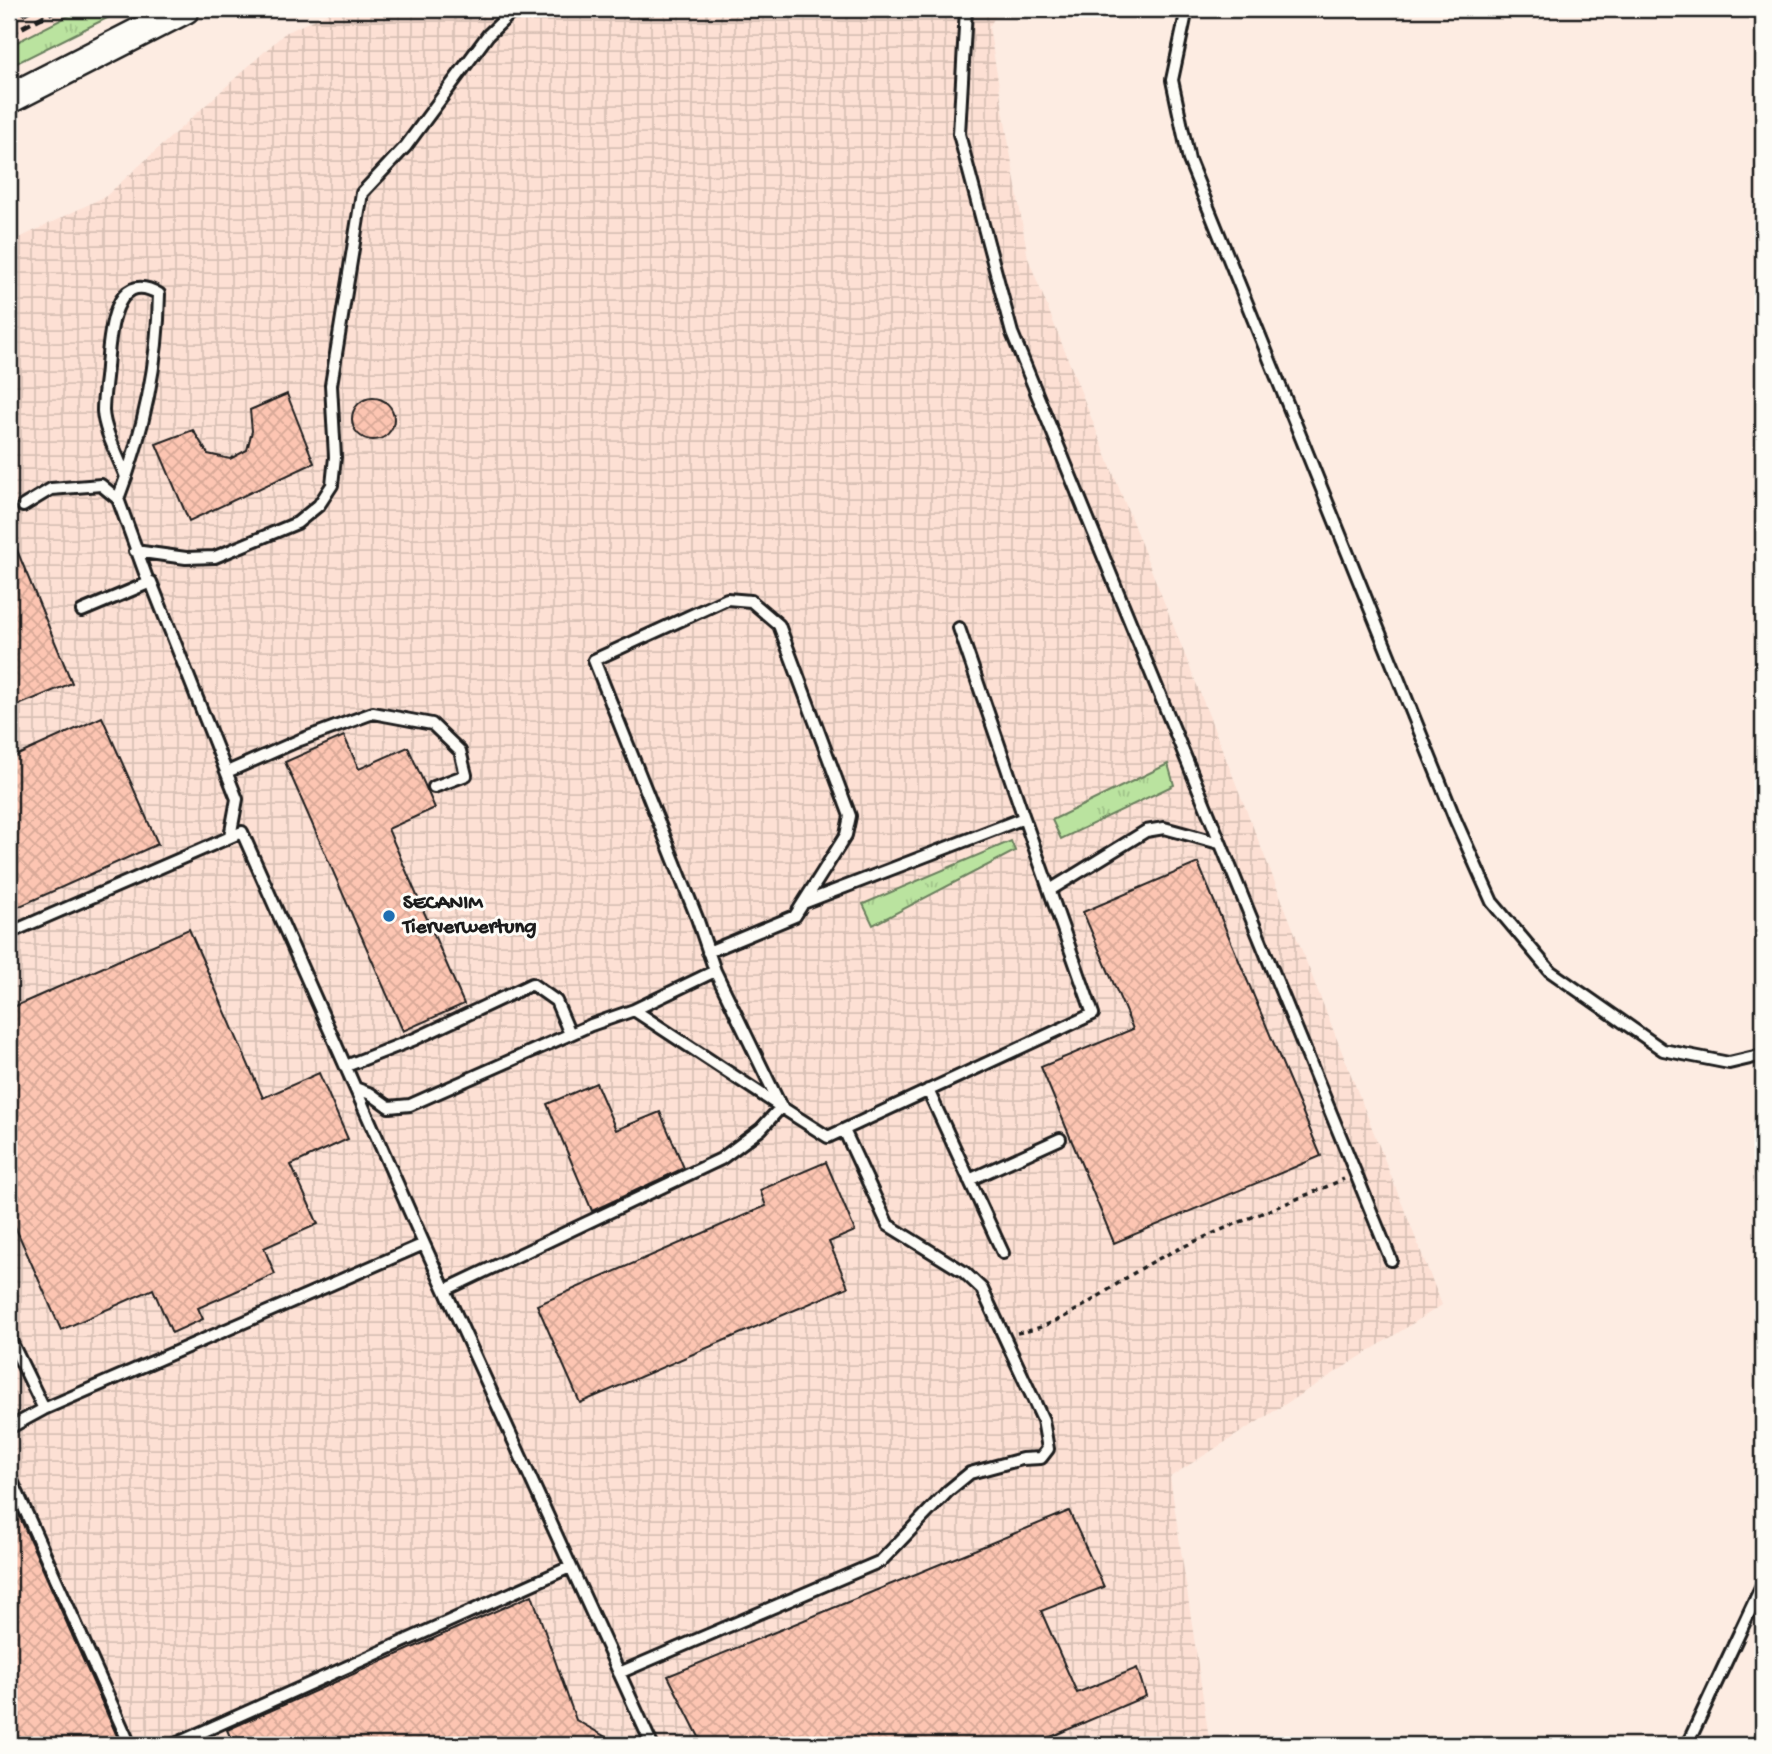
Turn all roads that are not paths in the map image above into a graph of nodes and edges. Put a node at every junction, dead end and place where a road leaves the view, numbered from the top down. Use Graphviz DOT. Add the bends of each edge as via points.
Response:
graph roads {
  1 [pos="185,9"];
  2 [pos="515,9"];
  3 [pos="966,9"];
  4 [pos="1187,9"];
  5 [pos="9,99"];
  6 [pos="126,477"];
  7 [pos="118,499"];
  8 [pos="23,506"];
  9 [pos="135,551"];
  10 [pos="149,584"];
  11 [pos="82,611"];
  12 [pos="958,628"];
  13 [pos="227,772"];
  14 [pos="435,787"];
  15 [pos="1024,818"];
  16 [pos="230,837"];
  17 [pos="1219,842"];
  18 [pos="1049,890"];
  19 [pos="803,903"];
  20 [pos="9,933"];
  21 [pos="708,952"];
  22 [pos="715,971"];
  23 [pos="634,1010"];
  24 [pos="570,1034"];
  25 [pos="1763,1055"];
  26 [pos="346,1066"];
  27 [pos="355,1088"];
  28 [pos="928,1090"];
  29 [pos="781,1107"];
  30 [pos="844,1130"];
  31 [pos="1060,1139"];
  32 [pos="970,1180"];
  33 [pos="424,1244"];
  34 [pos="1003,1253"];
  35 [pos="1391,1260"];
  36 [pos="445,1290"];
  37 [pos="9,1337"];
  38 [pos="44,1409"];
  39 [pos="9,1428"];
  40 [pos="9,1474"];
  41 [pos="570,1567"];
  42 [pos="1763,1583"];
  43 [pos="619,1674"];
  44 [pos="130,1745"];
  45 [pos="173,1745"];
  46 [pos="652,1745"];
  47 [pos="1687,1745"];
  1 -- 5 [label="street"];
  2 -- 9 [label="lane" via="488,35 406,146 362,193 331,384 332,485 319,505 297,523 215,556 186,558"];
  3 -- 17 [label="lane" via="960,134 1012,333"];
  4 -- 25 [label="lane" via="1172,80 1189,160 1493,902 1550,971 1663,1050 1729,1063"];
  6 -- 6 [label="lane" via="140,441 159,318 159,294 149,288 134,289 122,297 110,328 103,413"];
  6 -- 7 [label="lane"];
  7 -- 8 [label="lane" via="101,485 51,489"];
  7 -- 9 [label="lane"];
  9 -- 10 [label="lane"];
  10 -- 11 [label="lane"];
  10 -- 13 [label="lane"];
  12 -- 15 [label="lane"];
  13 -- 14 [label="lane" via="373,713 432,724 460,751 466,775"];
  13 -- 16 [label="lane" via="237,799"];
  15 -- 18 [label="lane"];
  15 -- 19 [label="lane"];
  16 -- 20 [label="lane"];
  16 -- 26 [label="lane" via="242,832"];
  17 -- 18 [label="lane" via="1164,828 1146,831"];
  17 -- 35 [label="lane"];
  18 -- 28 [label="lane" via="1093,1014"];
  19 -- 21 [label="lane" via="795,916"];
  19 -- 21 [label="lane" via="846,835 850,816 779,625 751,601 727,599 594,660"];
  21 -- 22 [label="lane"];
  22 -- 23 [label="lane"];
  22 -- 29 [label="lane"];
  23 -- 24 [label="lane"];
  23 -- 29 [label="lane"];
  24 -- 26 [label="lane" via="556,1001 531,984 415,1040"];
  24 -- 27 [label="lane" via="410,1105 390,1107"];
  26 -- 27 [label="lane"];
  27 -- 33 [label="lane"];
  28 -- 30 [label="lane"];
  28 -- 32 [label="lane"];
  29 -- 30 [label="lane" via="828,1137"];
  29 -- 36 [label="lane" via="761,1129 721,1159"];
  30 -- 43 [label="lane" via="888,1225 964,1272 982,1289 1043,1420 1048,1449 1041,1458 970,1473 881,1561"];
  31 -- 32 [label="lane"];
  32 -- 34 [label="lane"];
  33 -- 36 [label="lane"];
  33 -- 38 [label="lane"];
  36 -- 41 [label="lane"];
  37 -- 38 [label="lane"];
  38 -- 39 [label="lane"];
  40 -- 44 [label="lane"];
  41 -- 43 [label="lane"];
  41 -- 45 [label="lane"];
  42 -- 47 [label="lane"];
  43 -- 46 [label="lane"];
}
